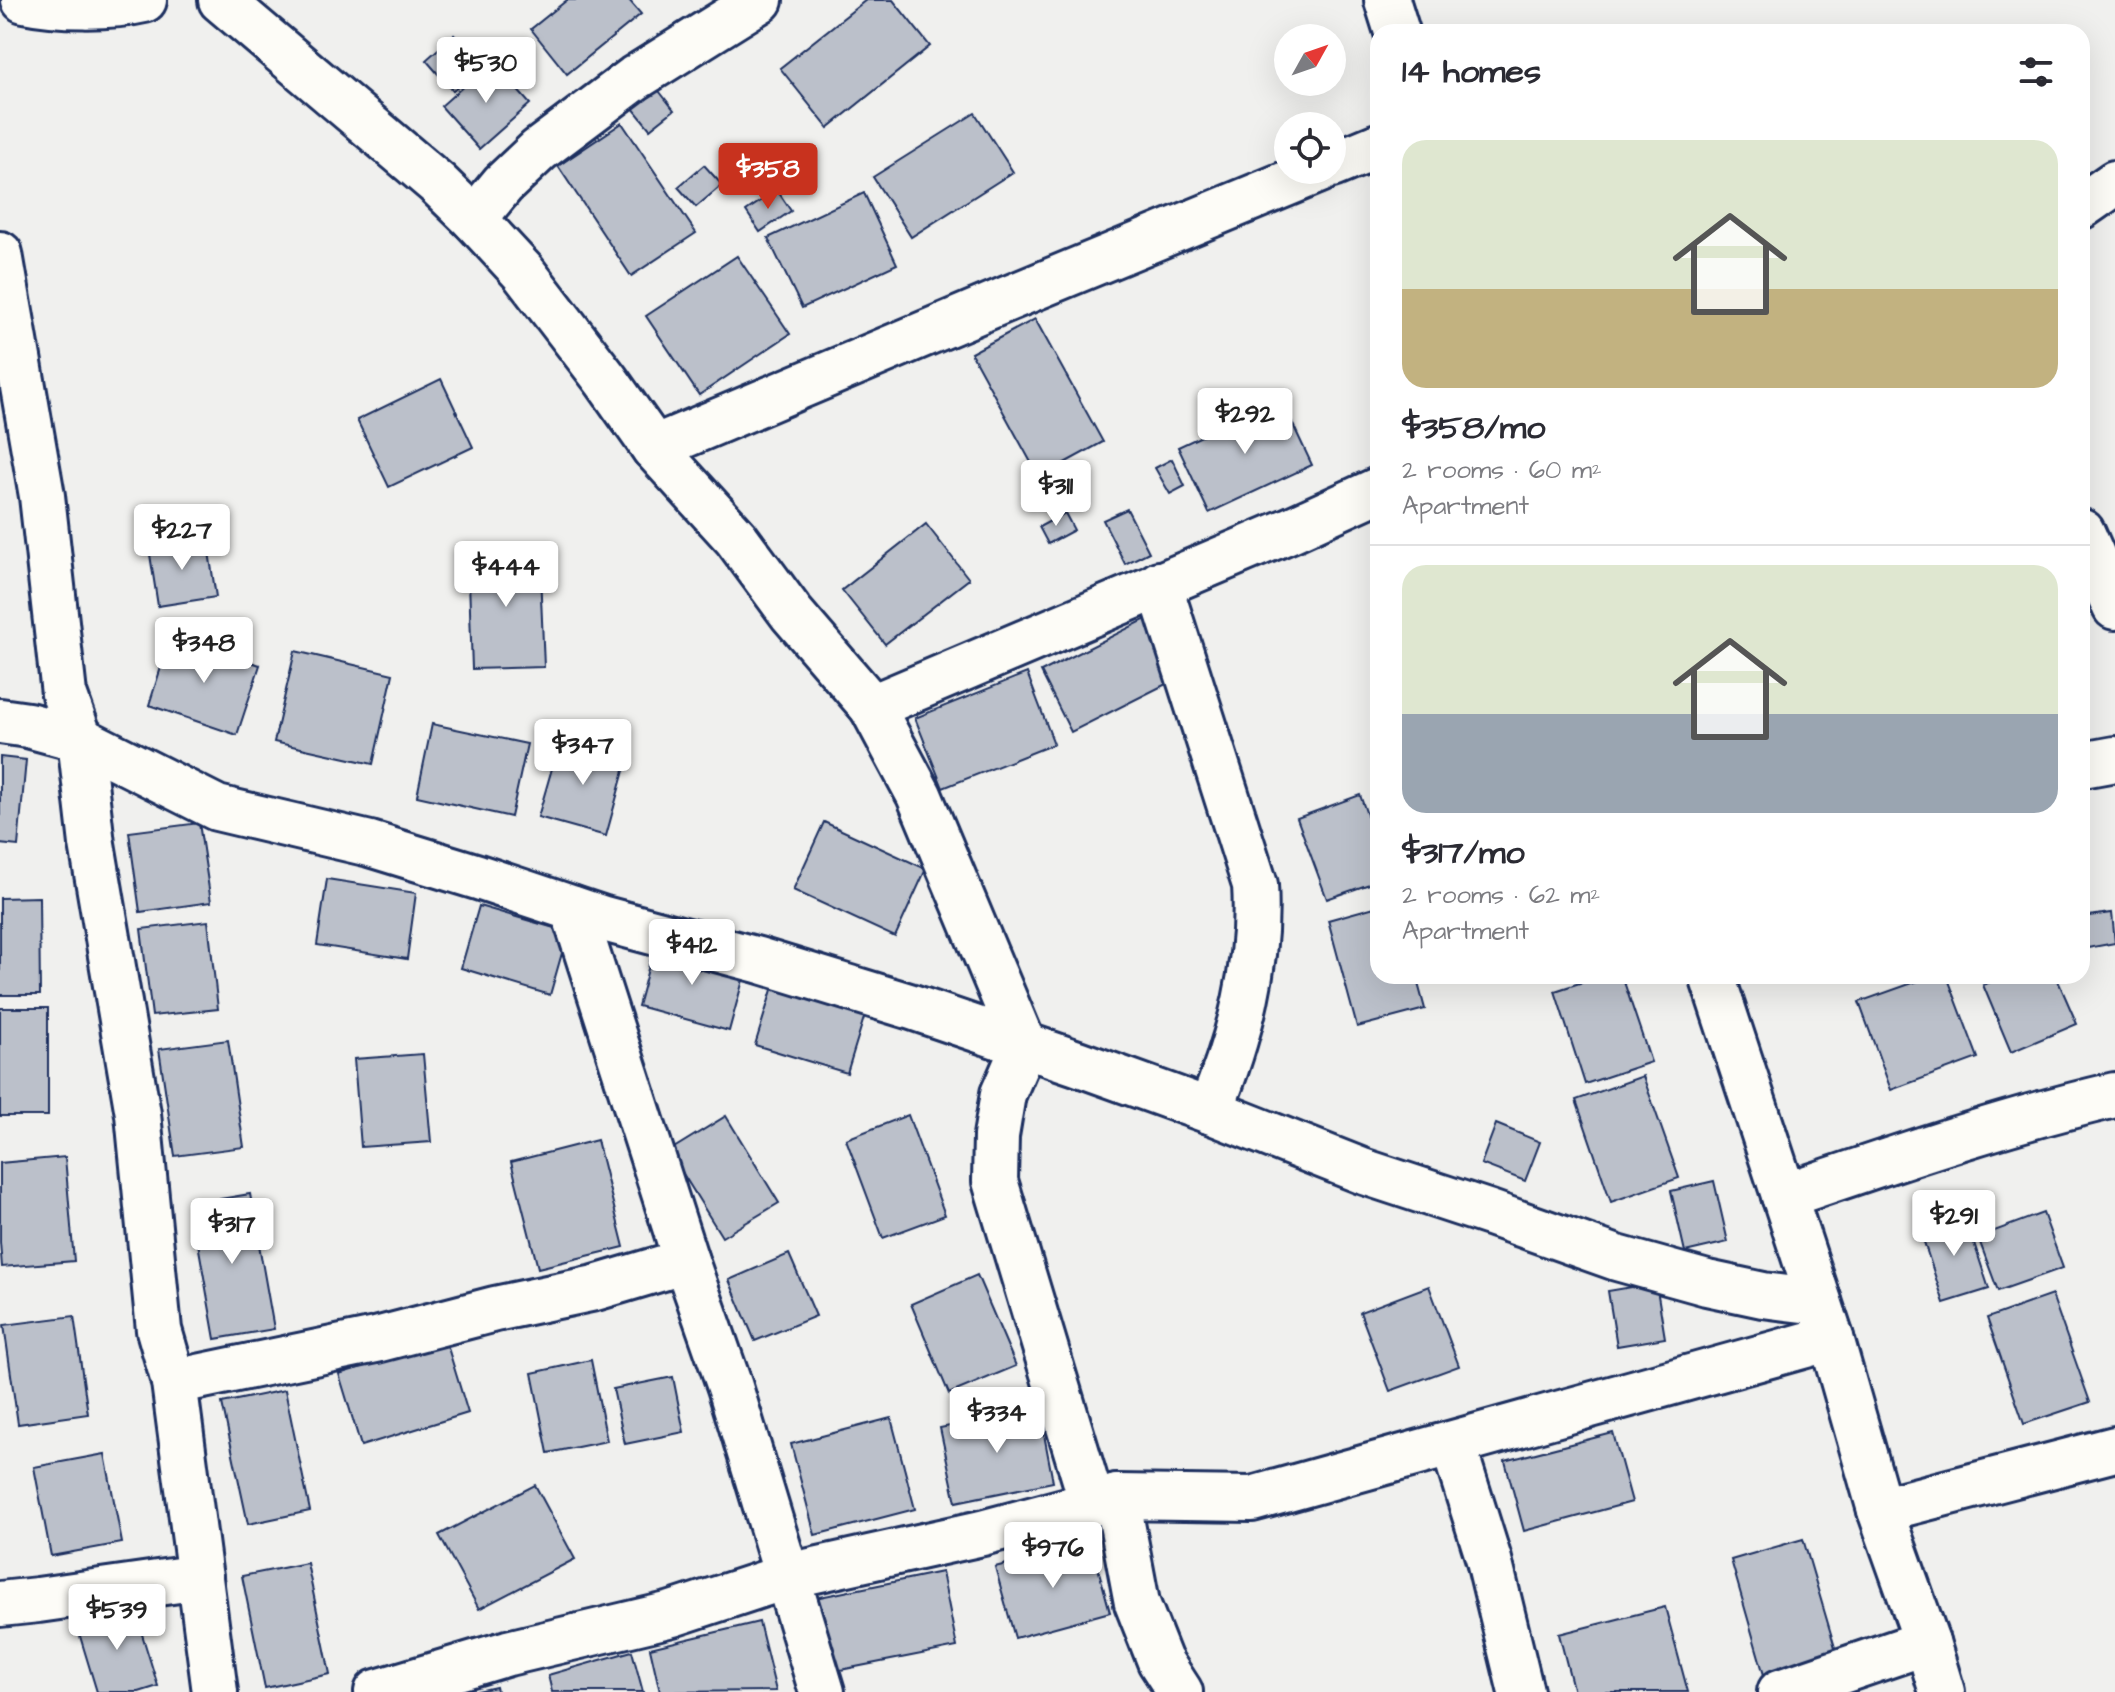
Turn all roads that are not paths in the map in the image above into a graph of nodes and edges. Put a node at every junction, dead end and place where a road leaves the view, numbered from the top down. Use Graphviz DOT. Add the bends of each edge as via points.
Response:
graph roads {
  1 [pos="24,0"];
  2 [pos="144,0"];
  3 [pos="221,0"];
  4 [pos="760,0"];
  5 [pos="1387,0"];
  6 [pos="1394,24"];
  7 [pos="1370,149"];
  8 [pos="1346,159"];
  9 [pos="2115,183"];
  10 [pos="1286,184"];
  11 [pos="2090,200"];
  12 [pos="474,219"];
  13 [pos="0,254"];
  14 [pos="654,448"];
  15 [pos="1370,494"];
  16 [pos="2090,550"];
  17 [pos="1159,584"];
  18 [pos="2115,607"];
  19 [pos="872,707"];
  20 [pos="0,721"];
  21 [pos="80,739"];
  22 [pos="2115,759"];
  23 [pos="2090,764"];
  24 [pos="573,909"];
  25 [pos="1715,984"];
  26 [pos="1024,1046"];
  27 [pos="2115,1095"];
  28 [pos="1210,1111"];
  29 [pos="1784,1196"];
  30 [pos="686,1261"];
  31 [pos="1825,1320"];
  32 [pos="174,1382"];
  33 [pos="1453,1445"];
  34 [pos="2115,1449"];
  35 [pos="1105,1500"];
  36 [pos="1880,1510"];
  37 [pos="788,1576"];
  38 [pos="200,1577"];
  39 [pos="0,1604"];
  40 [pos="1927,1642"];
  41 [pos="215,1692"];
  42 [pos="377,1692"];
  43 [pos="822,1692"];
  44 [pos="1180,1692"];
  45 [pos="1521,1692"];
  46 [pos="1780,1692"];
  47 [pos="1942,1692"];
  1 -- 2 [label="street" via="45,5"];
  3 -- 12 [label="street"];
  4 -- 12 [label="street" via="635,78 551,141"];
  5 -- 6 [label="street"];
  7 -- 8 [label="street"];
  9 -- 11 [label="street"];
  10 -- 14 [label="street"];
  12 -- 14 [label="street" via="523,272"];
  13 -- 21 [label="street" via="42,496 64,694"];
  14 -- 19 [label="street" via="736,538 792,614"];
  15 -- 17 [label="street"];
  16 -- 18 [label="street"];
  17 -- 19 [label="street"];
  17 -- 28 [label="street" via="1255,885 1253,958 1243,1014"];
  19 -- 26 [label="street" via="919,795"];
  20 -- 21 [label="street"];
  21 -- 24 [label="street" via="217,808 370,844"];
  21 -- 32 [label="street" via="92,844 138,1114 159,1330"];
  22 -- 23 [label="street"];
  24 -- 26 [label="street" via="912,1007"];
  24 -- 30 [label="street"];
  25 -- 29 [label="street"];
  26 -- 28 [label="street"];
  26 -- 35 [label="street" via="1003,1094 995,1181"];
  27 -- 29 [label="street"];
  28 -- 31 [label="street" via="1362,1171 1617,1258 1763,1295"];
  29 -- 31 [label="street"];
  30 -- 32 [label="street" via="376,1340"];
  30 -- 37 [label="street"];
  31 -- 33 [label="street"];
  31 -- 36 [label="street"];
  32 -- 38 [label="street"];
  33 -- 35 [label="street" via="1252,1499"];
  33 -- 45 [label="street" via="1489,1560"];
  34 -- 36 [label="street"];
  35 -- 37 [label="street"];
  35 -- 44 [label="street" via="1137,1603 1160,1661"];
  36 -- 40 [label="street"];
  37 -- 42 [label="street" via="672,1614 508,1653"];
  37 -- 43 [label="street"];
  38 -- 39 [label="street"];
  38 -- 41 [label="street"];
  40 -- 46 [label="street"];
  40 -- 47 [label="street"];
}
